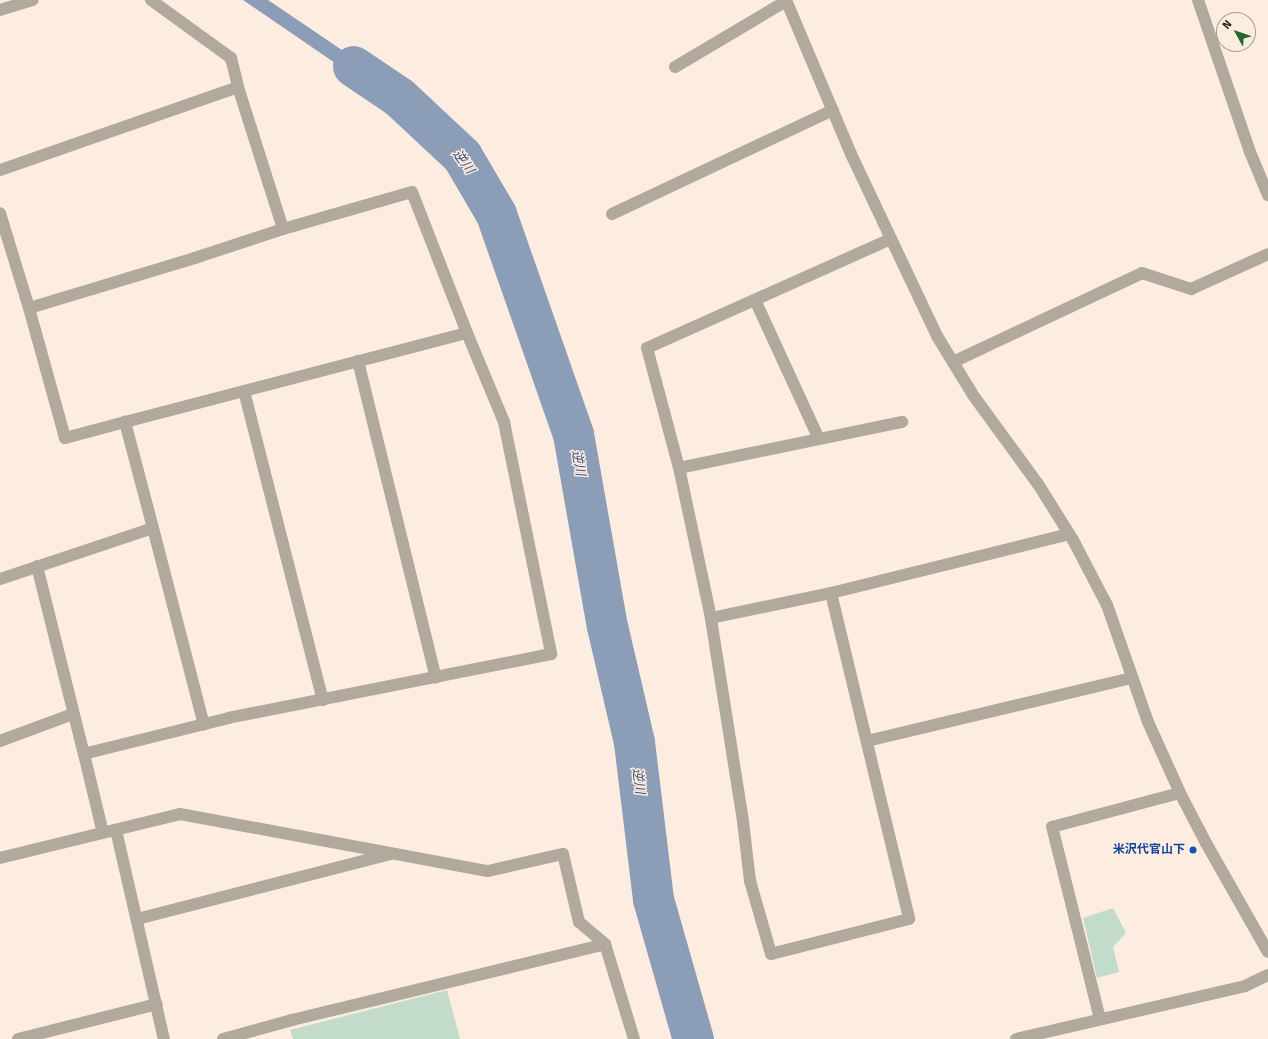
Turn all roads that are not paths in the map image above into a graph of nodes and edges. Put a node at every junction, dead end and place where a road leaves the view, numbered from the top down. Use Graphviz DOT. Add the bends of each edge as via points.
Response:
graph roads {
  1 [pos="34,0"];
  2 [pos="151,0"];
  3 [pos="786,0"];
  4 [pos="1198,0"];
  5 [pos="0,10"];
  6 [pos="675,67"];
  7 [pos="238,87"];
  8 [pos="833,110"];
  9 [pos="0,170"];
  10 [pos="1268,195"];
  11 [pos="0,213"];
  12 [pos="612,214"];
  13 [pos="284,229"];
  14 [pos="891,239"];
  15 [pos="1268,254"];
  16 [pos="755,300"];
  17 [pos="29,308"];
  18 [pos="467,332"];
  19 [pos="358,361"];
  20 [pos="953,362"];
  21 [pos="244,391"];
  22 [pos="125,422"];
  23 [pos="902,422"];
  24 [pos="819,439"];
  25 [pos="679,468"];
  26 [pos="153,528"];
  27 [pos="1069,534"];
  28 [pos="37,566"];
  29 [pos="0,580"];
  30 [pos="831,593"];
  31 [pos="711,618"];
  32 [pos="436,678"];
  33 [pos="1132,678"];
  34 [pos="323,700"];
  35 [pos="73,714"];
  36 [pos="204,725"];
  37 [pos="0,741"];
  38 [pos="867,741"];
  39 [pos="84,754"];
  40 [pos="1180,793"];
  41 [pos="116,830"];
  42 [pos="103,833"];
  43 [pos="394,853"];
  44 [pos="0,858"];
  45 [pos="137,919"];
  46 [pos="605,944"];
  47 [pos="1268,952"];
  48 [pos="1268,975"];
  49 [pos="157,1004"];
  50 [pos="1100,1019"];
  51 [pos="18,1039"];
  52 [pos="164,1039"];
  53 [pos="223,1039"];
  54 [pos="634,1039"];
  55 [pos="1016,1039"];
  1 -- 5 [label="street"];
  2 -- 7 [label="street" via="231,58"];
  3 -- 6 [label="street"];
  3 -- 8 [label="street"];
  4 -- 10 [label="street" via="1250,152"];
  7 -- 9 [label="street"];
  7 -- 13 [label="street"];
  8 -- 12 [label="street"];
  8 -- 14 [label="street"];
  11 -- 17 [label="street"];
  13 -- 17 [label="street"];
  13 -- 18 [label="street" via="412,192"];
  14 -- 16 [label="street"];
  14 -- 20 [label="street" via="937,336"];
  15 -- 20 [label="street" via="1190,289 1142,273"];
  16 -- 24 [label="street"];
  16 -- 25 [label="street" via="647,348"];
  17 -- 22 [label="street" via="65,438"];
  18 -- 19 [label="street"];
  18 -- 32 [label="street" via="504,422 551,654"];
  19 -- 21 [label="street"];
  19 -- 32 [label="street"];
  20 -- 27 [label="street" via="973,395 1038,484"];
  21 -- 22 [label="street"];
  21 -- 34 [label="street"];
  22 -- 26 [label="street"];
  23 -- 24 [label="street"];
  24 -- 25 [label="street"];
  25 -- 31 [label="street"];
  26 -- 28 [label="street"];
  26 -- 36 [label="street"];
  27 -- 30 [label="street"];
  27 -- 33 [label="street" via="1107,606"];
  28 -- 29 [label="street"];
  28 -- 35 [label="street"];
  30 -- 31 [label="street"];
  30 -- 38 [label="street"];
  31 -- 38 [label="street" via="750,881 771,954 909,919"];
  32 -- 34 [label="street"];
  33 -- 38 [label="street"];
  33 -- 40 [label="street" via="1148,722"];
  34 -- 36 [label="street"];
  35 -- 37 [label="street"];
  35 -- 39 [label="street"];
  36 -- 39 [label="street"];
  39 -- 42 [label="street"];
  40 -- 47 [label="street"];
  40 -- 50 [label="street" via="1052,827"];
  41 -- 42 [label="street"];
  41 -- 43 [label="street" via="180,814"];
  41 -- 45 [label="street"];
  42 -- 44 [label="street"];
  43 -- 45 [label="street"];
  43 -- 46 [label="street" via="488,871 563,854 579,922"];
  45 -- 49 [label="street"];
  46 -- 53 [label="street"];
  46 -- 54 [label="street"];
  48 -- 50 [label="street" via="1245,986"];
  49 -- 51 [label="street"];
  49 -- 52 [label="street"];
  50 -- 55 [label="street"];
}
